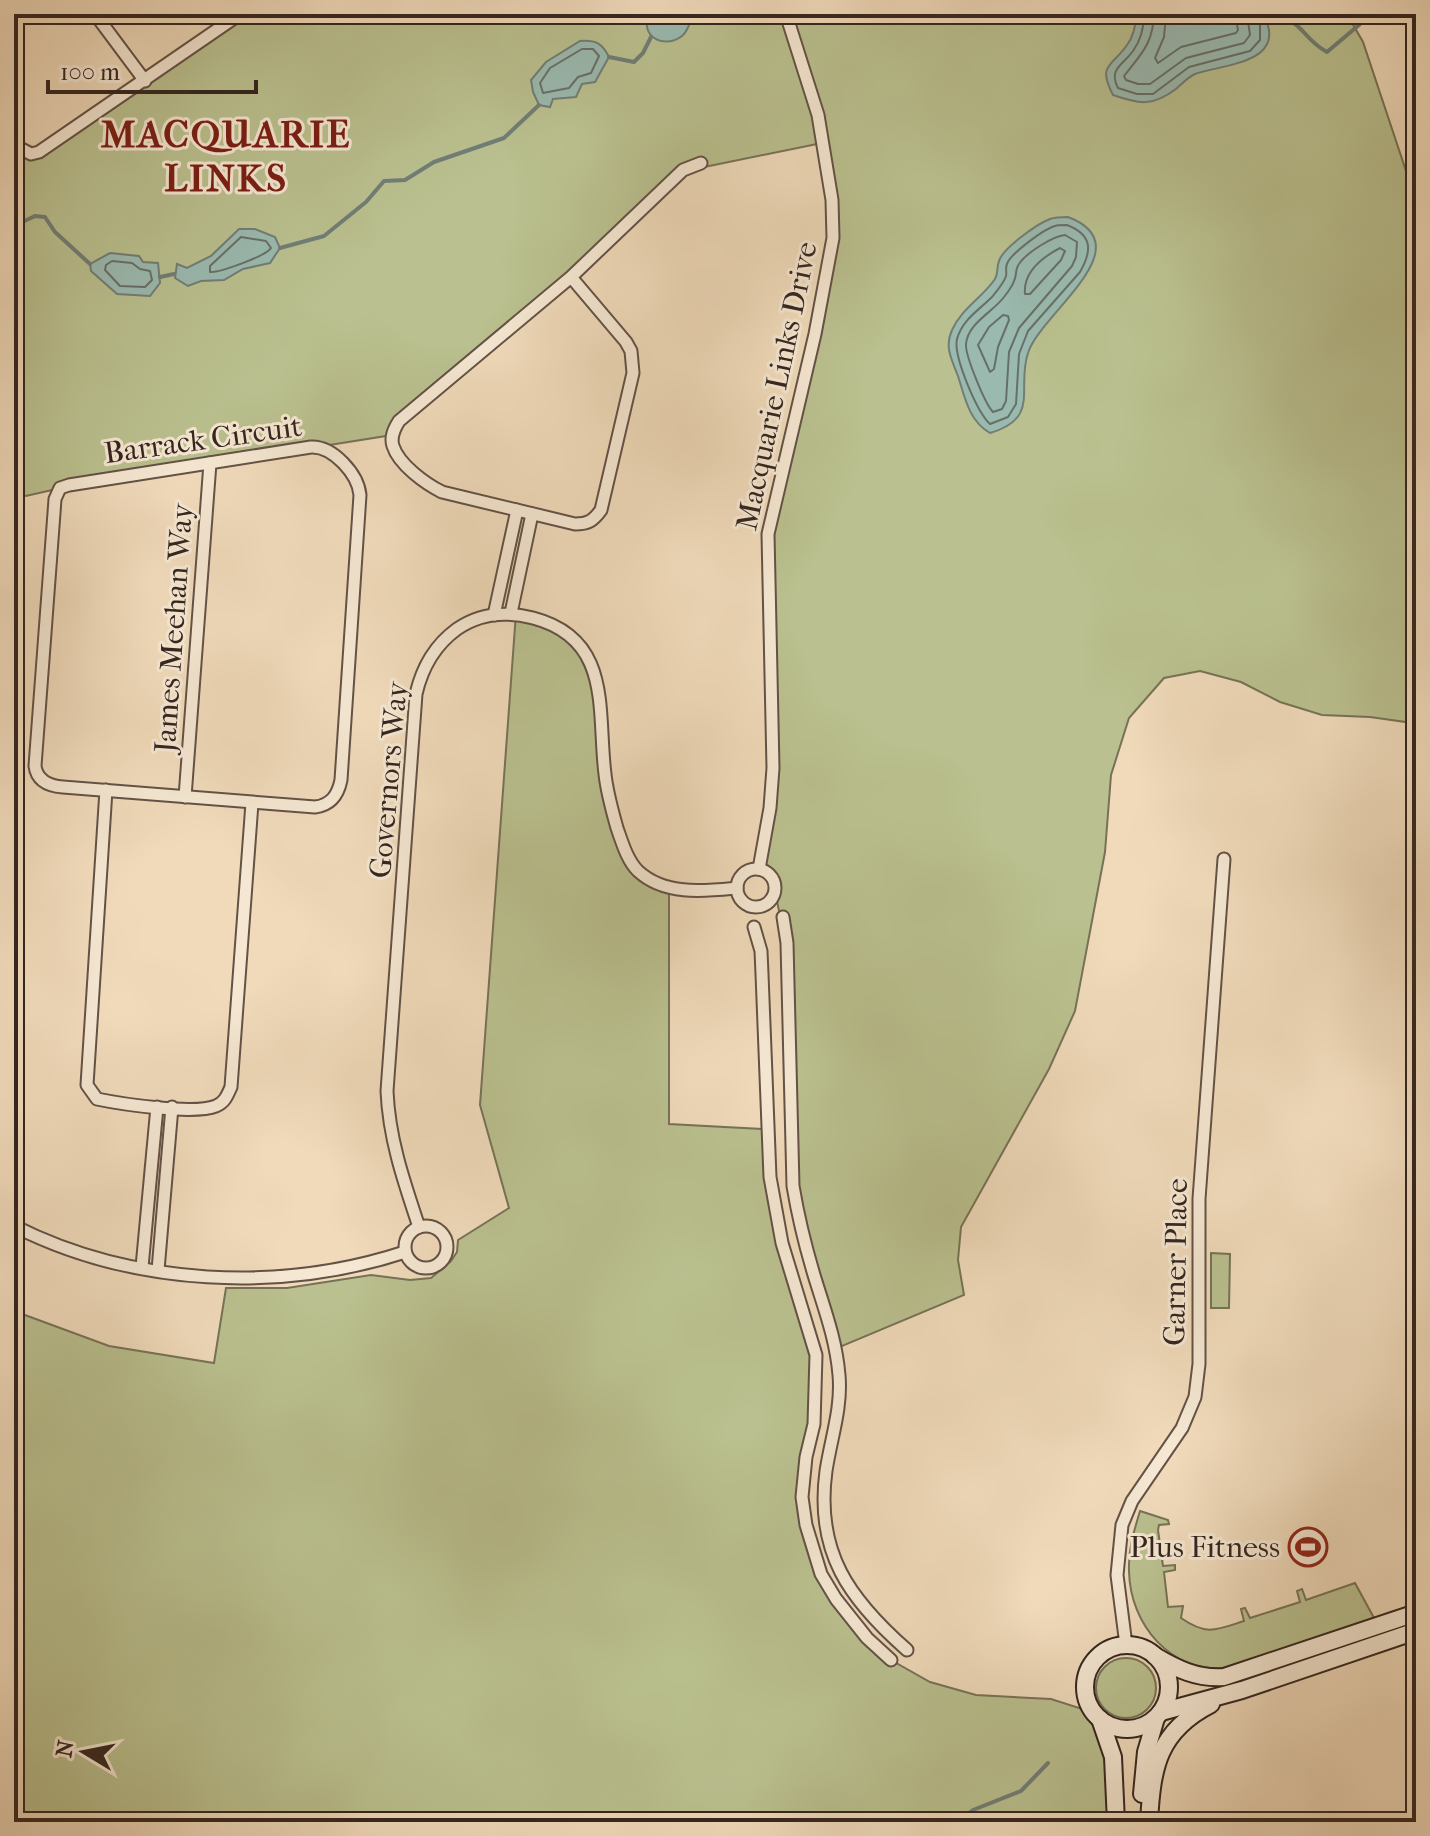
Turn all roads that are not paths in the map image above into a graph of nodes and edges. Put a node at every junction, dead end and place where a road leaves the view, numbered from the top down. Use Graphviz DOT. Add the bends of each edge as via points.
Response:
graph roads {
  1 [pos="95,14"];
  2 [pos="240,14"];
  3 [pos="786,14"];
  4 [pos="145,81"];
  5 [pos="14,145"];
  6 [pos="701,163"];
  7 [pos="571,277"];
  8 [pos="210,463"];
  9 [pos="517,510"];
  10 [pos="532,514"];
  11 [pos="511,613"];
  12 [pos="494,615"];
  13 [pos="106,790"];
  14 [pos="185,797"];
  15 [pos="252,803"];
  16 [pos="1224,859"];
  17 [pos="759,869"];
  18 [pos="737,888"];
  19 [pos="783,917"];
  20 [pos="754,927"];
  21 [pos="157,1107"];
  22 [pos="172,1107"];
  23 [pos="14,1226"];
  24 [pos="419,1227"];
  25 [pos="405,1252"];
  26 [pos="142,1267"];
  27 [pos="158,1270"];
  28 [pos="1416,1613"];
  29 [pos="1416,1631"];
  30 [pos="1126,1645"];
  31 [pos="907,1650"];
  32 [pos="1155,1656"];
  33 [pos="891,1660"];
  34 [pos="1242,1690"];
  35 [pos="1159,1715"];
  36 [pos="1100,1719"];
  37 [pos="1116,1822"];
  38 [pos="1147,1822"];
  1 -- 4 [label="street"];
  2 -- 4 [label="street"];
  3 -- 17 [label="street, Macquarie Links Drive" via="818,115 833,238 768,534 773,768"];
  4 -- 5 [label="street" via="39,152 29,154"];
  6 -- 7 [label="street" via="683,170"];
  7 -- 9 [label="street" via="399,421 393,432 398,455 431,486"];
  7 -- 10 [label="street" via="626,342 633,373 601,510 586,524"];
  8 -- 13 [label="street, Barrack Circuit" via="69,485 60,488 55,499 36,771 52,786"];
  8 -- 14 [label="street, James Meehan Way"];
  8 -- 15 [label="street, Barrack Circuit" via="324,448 354,478 360,495 338,789 319,807"];
  9 -- 10 [label="street"];
  9 -- 12 [label="street"];
  10 -- 11 [label="street"];
  11 -- 12 [label="street, Governors Way"];
  11 -- 18 [label="street, Governors Way" via="561,630 586,654 600,691 610,803 637,870 655,882 691,892"];
  12 -- 24 [label="street, Governors Way" via="472,620 441,643 423,670 416,694 387,1091 395,1153"];
  13 -- 14 [label="street, Barrack Circuit"];
  13 -- 21 [label="street" via="87,1085 97,1099"];
  14 -- 15 [label="street, Barrack Circuit"];
  15 -- 22 [label="street" via="231,1087 219,1105"];
  16 -- 30 [label="street, Garner Place" via="1199,1199 1195,1397 1182,1428 1132,1501 1122,1525 1117,1575"];
  17 -- 18 [label="street" via="744,873"];
  17 -- 18 [label="street" via="775,884 770,901 760,907 748,905"];
  19 -- 31 [label="street" via="793,1186 839,1376 840,1402 826,1474 828,1532 840,1570 858,1601"];
  20 -- 33 [label="street" via="761,951 770,1177 782,1243 816,1355 814,1424 802,1497 806,1525 821,1574 836,1599"];
  21 -- 22 [label="street"];
  21 -- 26 [label="street"];
  22 -- 27 [label="street"];
  23 -- 26 [label="street" via="66,1248"];
  24 -- 25 [label="street" via="408,1235"];
  24 -- 25 [label="street" via="440,1231 445,1255 437,1265 424,1268"];
  25 -- 27 [label="street" via="315,1274 259,1278"];
  26 -- 27 [label="street"];
  28 -- 32 [label="main road" via="1224,1677 1184,1672"];
  29 -- 34 [label="main road"];
  30 -- 32 [label="main road"];
  30 -- 36 [label="main road" via="1104,1652 1090,1670 1088,1700"];
  32 -- 35 [label="main road" via="1169,1682"];
  34 -- 35 [label="main road"];
  34 -- 38 [label="main road" via="1198,1710 1172,1731 1156,1763"];
  35 -- 36 [label="main road" via="1128,1729"];
  35 -- 38 [label="main road" via="1143,1773"];
  36 -- 37 [label="main road" via="1113,1757"];
}
